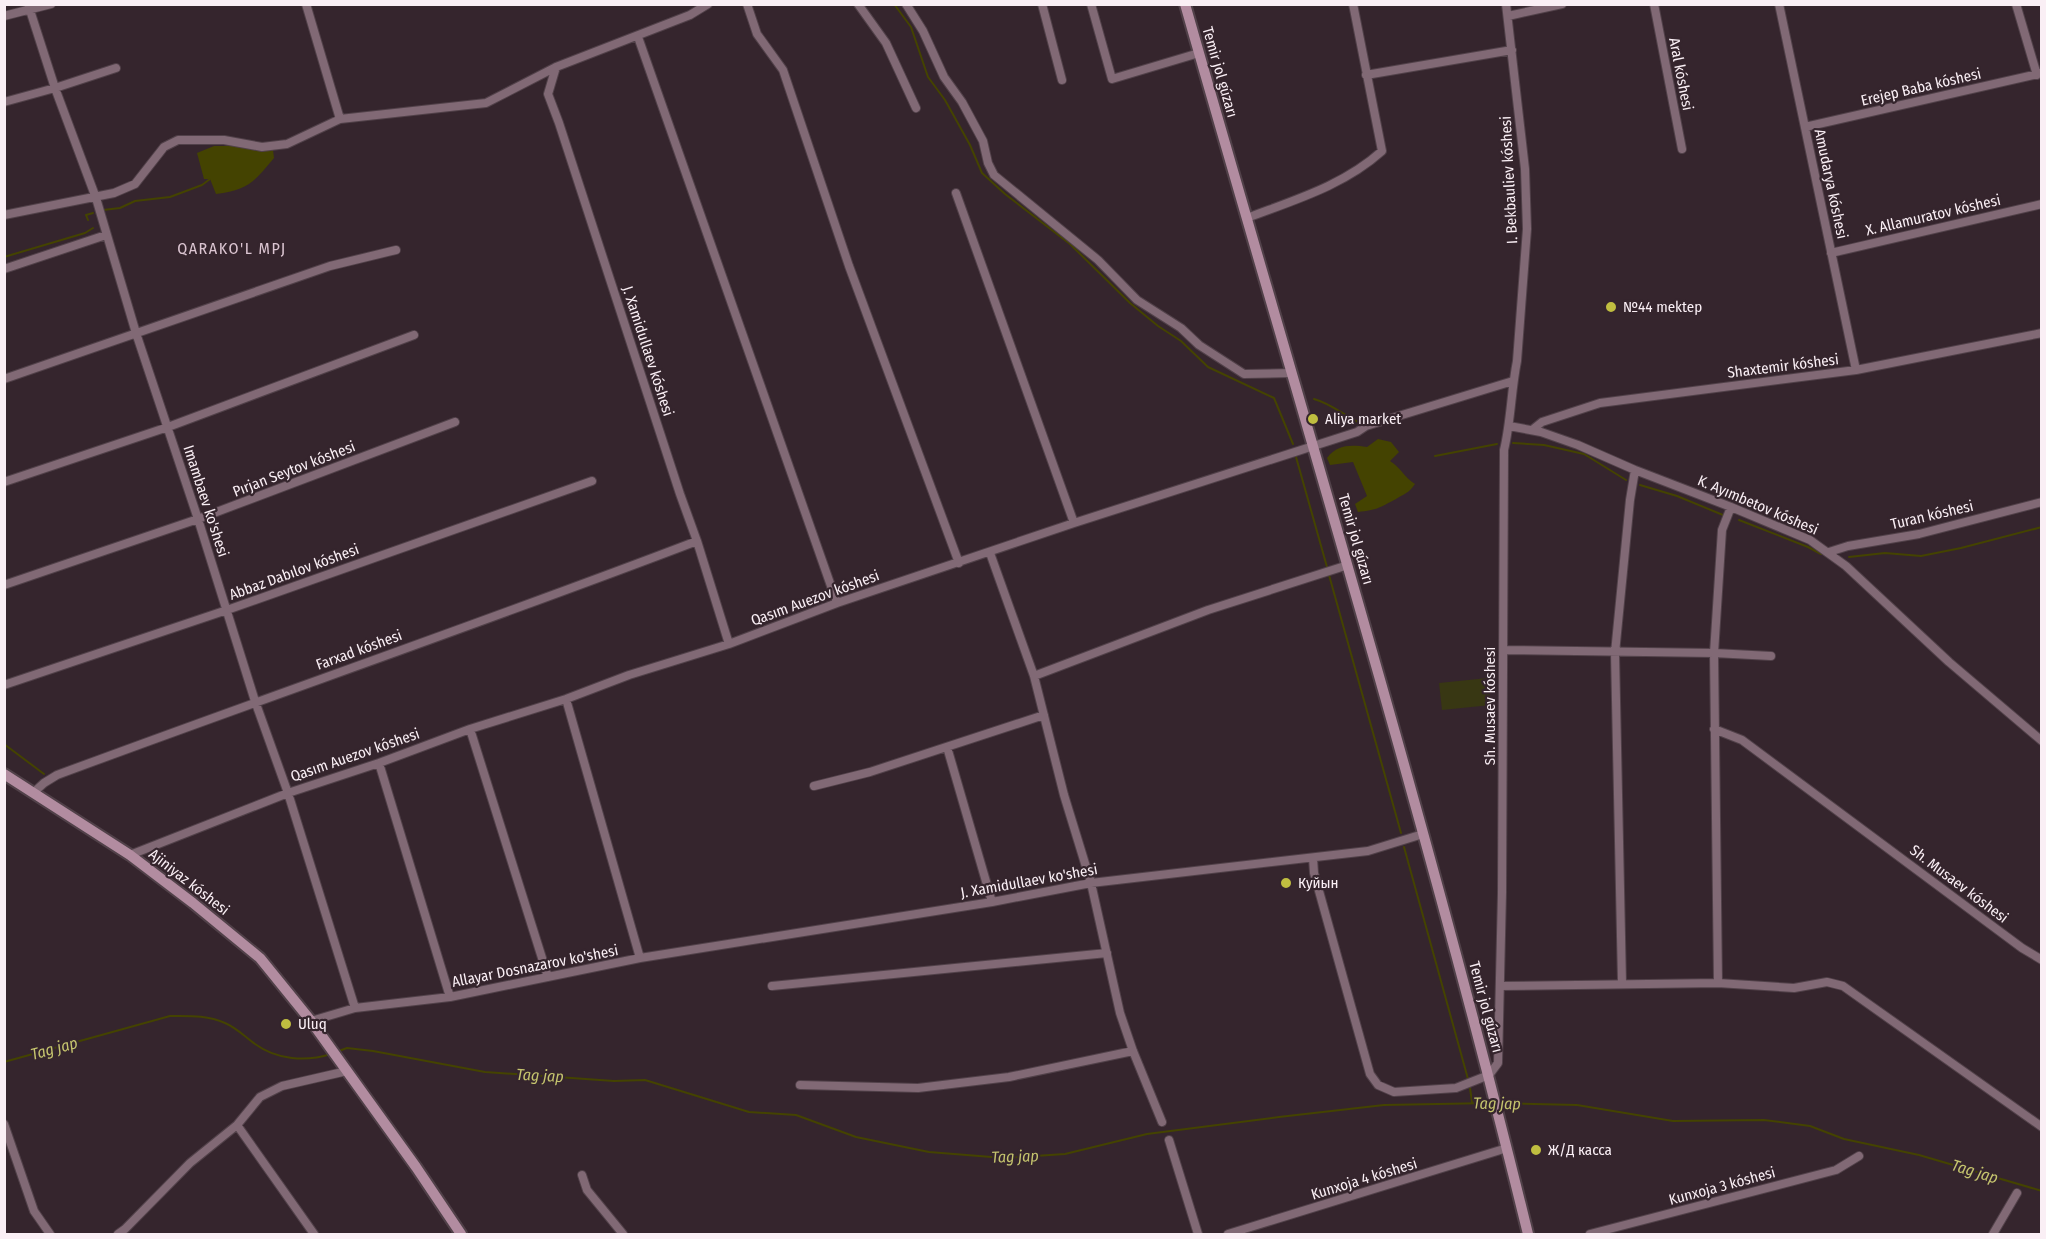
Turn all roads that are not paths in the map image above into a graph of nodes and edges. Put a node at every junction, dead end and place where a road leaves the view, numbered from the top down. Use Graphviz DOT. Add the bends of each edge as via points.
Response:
graph roads {
  1 [pos="51,4"];
  2 [pos="306,4"];
  3 [pos="708,4"];
  4 [pos="747,4"];
  5 [pos="858,4"];
  6 [pos="906,4"];
  7 [pos="1042,4"];
  8 [pos="1090,4"];
  9 [pos="1185,4"];
  10 [pos="1353,4"];
  11 [pos="1506,4"];
  12 [pos="1562,4"];
  13 [pos="1654,4"];
  14 [pos="1779,4"];
  15 [pos="2016,4"];
  16 [pos="29,7"];
  17 [pos="4,16"];
  18 [pos="1508,16"];
  19 [pos="638,36"];
  20 [pos="1512,50"];
  21 [pos="1198,53"];
  22 [pos="556,67"];
  23 [pos="116,68"];
  24 [pos="2039,74"];
  25 [pos="1366,75"];
  26 [pos="1062,80"];
  27 [pos="55,88"];
  28 [pos="4,102"];
  29 [pos="916,108"];
  30 [pos="340,118"];
  31 [pos="1805,127"];
  32 [pos="1682,149"];
  33 [pos="956,193"];
  34 [pos="96,198"];
  35 [pos="2042,204"];
  36 [pos="4,216"];
  37 [pos="1247,218"];
  38 [pos="106,235"];
  39 [pos="396,250"];
  40 [pos="1831,253"];
  41 [pos="4,269"];
  42 [pos="136,333"];
  43 [pos="2042,333"];
  44 [pos="414,335"];
  45 [pos="1856,370"];
  46 [pos="1292,373"];
  47 [pos="4,379"];
  48 [pos="1513,381"];
  49 [pos="455,422"];
  50 [pos="1509,426"];
  51 [pos="168,427"];
  52 [pos="1532,430"];
  53 [pos="1313,445"];
  54 [pos="1635,470"];
  55 [pos="592,481"];
  56 [pos="4,482"];
  57 [pos="2042,501"];
  58 [pos="1731,507"];
  59 [pos="198,519"];
  60 [pos="1074,523"];
  61 [pos="697,541"];
  62 [pos="1829,552"];
  63 [pos="990,553"];
  64 [pos="959,563"];
  65 [pos="1348,565"];
  66 [pos="4,585"];
  67 [pos="837,603"];
  68 [pos="227,610"];
  69 [pos="729,644"];
  70 [pos="1504,650"];
  71 [pos="1615,653"];
  72 [pos="1714,653"];
  73 [pos="1771,656"];
  74 [pos="1034,676"];
  75 [pos="4,686"];
  76 [pos="566,699"];
  77 [pos="255,701"];
  78 [pos="1044,715"];
  79 [pos="470,729"];
  80 [pos="1714,729"];
  81 [pos="2042,741"];
  82 [pos="947,747"];
  83 [pos="379,763"];
  84 [pos="4,774"];
  85 [pos="814,786"];
  86 [pos="33,793"];
  87 [pos="288,793"];
  88 [pos="1423,834"];
  89 [pos="130,855"];
  90 [pos="1313,858"];
  91 [pos="1091,883"];
  92 [pos="993,903"];
  93 [pos="1107,953"];
  94 [pos="640,958"];
  95 [pos="2042,960"];
  96 [pos="548,977"];
  97 [pos="1622,983"];
  98 [pos="1718,983"];
  99 [pos="772,986"];
  100 [pos="1500,986"];
  101 [pos="450,997"];
  102 [pos="355,1008"];
  103 [pos="311,1021"];
  104 [pos="1133,1051"];
  105 [pos="344,1067"];
  106 [pos="1490,1079"];
  107 [pos="800,1084"];
  108 [pos="1162,1122"];
  109 [pos="4,1124"];
  110 [pos="237,1125"];
  111 [pos="2042,1127"];
  112 [pos="1169,1140"];
  113 [pos="1507,1148"];
  114 [pos="1858,1156"];
  115 [pos="582,1175"];
  116 [pos="2017,1193"];
  117 [pos="50,1234"];
  118 [pos="118,1234"];
  119 [pos="314,1234"];
  120 [pos="461,1234"];
  121 [pos="623,1234"];
  122 [pos="1198,1234"];
  123 [pos="1228,1234"];
  124 [pos="1528,1234"];
  125 [pos="1590,1234"];
  126 [pos="1993,1234"];
  1 -- 16 [label="street"];
  2 -- 30 [label="street"];
  3 -- 19 [label="street"];
  4 -- 64 [label="street" via="757,34 783,70 849,266"];
  5 -- 29 [label="street" via="886,43"];
  6 -- 46 [label="street" via="983,141 994,176 1098,260 1137,300 1199,345 1244,374"];
  7 -- 26 [label="street"];
  8 -- 21 [label="street" via="1112,79"];
  9 -- 21 [label="street, Temir jol gúzarı"];
  10 -- 25 [label="street"];
  11 -- 18 [label="street, I. Bekbauliev kóshesi"];
  12 -- 18 [label="street"];
  13 -- 32 [label="street, Aral kóshesi"];
  14 -- 31 [label="street, Amudarya kóshesi"];
  15 -- 24 [label="street"];
  16 -- 17 [label="street"];
  16 -- 27 [label="street, Imambaev ko'shesi"];
  18 -- 20 [label="street, I. Bekbauliev kóshesi"];
  19 -- 22 [label="street"];
  19 -- 67 [label="street"];
  20 -- 25 [label="street"];
  20 -- 48 [label="street, I. Bekbauliev kóshesi" via="1525,169 1527,230"];
  21 -- 37 [label="street, Temir jol gúzarı"];
  22 -- 30 [label="street" via="486,103"];
  22 -- 61 [label="street, J. Xamidullaev kóshesi" via="548,94"];
  23 -- 27 [label="street"];
  24 -- 31 [label="street, Erejep Baba kóshesi"];
  25 -- 37 [label="street" via="1382,151 1329,187"];
  27 -- 28 [label="street"];
  27 -- 34 [label="street, Imambaev ko'shesi"];
  30 -- 34 [label="street" via="287,144 262,147 224,140 178,140 164,147 135,184"];
  31 -- 40 [label="street, Amudarya kóshesi"];
  33 -- 60 [label="street"];
  34 -- 36 [label="street"];
  34 -- 38 [label="street, Imambaev ko'shesi"];
  35 -- 40 [label="street, X. Allamuratov kóshesi"];
  37 -- 46 [label="street, Temir jol gúzarı"];
  38 -- 41 [label="street"];
  38 -- 42 [label="street, Imambaev ko'shesi"];
  39 -- 42 [label="street" via="330,266"];
  40 -- 45 [label="street, Amudarya kóshesi"];
  42 -- 47 [label="street"];
  42 -- 51 [label="street, Imambaev ko'shesi"];
  43 -- 45 [label="street, Shaxtemir kóshesi"];
  44 -- 51 [label="street"];
  45 -- 52 [label="street, Shaxtemir kóshesi" via="1600,403 1542,422"];
  46 -- 53 [label="street, Temir jol gúzarı"];
  48 -- 50 [label="street, I. Bekbauliev kóshesi"];
  48 -- 53 [label="street, Qasım Auezov kóshesi"];
  49 -- 59 [label="street, Pırjan Seytov kóshesi"];
  50 -- 52 [label="street, K. Ayımbetov kóshesi"];
  50 -- 70 [label="street, Sh. Musaev kóshesi" via="1504,450"];
  51 -- 56 [label="street"];
  51 -- 59 [label="street, Imambaev ko'shesi"];
  52 -- 54 [label="street, K. Ayımbetov kóshesi"];
  53 -- 60 [label="street, Qasım Auezov kóshesi"];
  53 -- 65 [label="street, Temir jol gúzarı"];
  54 -- 58 [label="street, K. Ayımbetov kóshesi"];
  54 -- 71 [label="street"];
  55 -- 68 [label="street, Abbaz Dabılov kóshesi"];
  57 -- 62 [label="street, Turan kóshesi" via="1919,534"];
  58 -- 62 [label="street, K. Ayımbetov kóshesi"];
  58 -- 72 [label="street" via="1722,530"];
  59 -- 66 [label="street, Pırjan Seytov kóshesi"];
  59 -- 68 [label="street, Imambaev ko'shesi"];
  60 -- 63 [label="street, Qasım Auezov kóshesi"];
  61 -- 69 [label="street, J. Xamidullaev kóshesi"];
  61 -- 77 [label="street, Farxad kóshesi"];
  62 -- 81 [label="street, K. Ayımbetov kóshesi"];
  63 -- 64 [label="street, Qasım Auezov kóshesi"];
  63 -- 74 [label="street"];
  64 -- 67 [label="street, Qasım Auezov kóshesi"];
  65 -- 74 [label="street" via="1208,610"];
  65 -- 88 [label="street, Temir jol gúzarı"];
  67 -- 69 [label="street, Qasım Auezov kóshesi"];
  68 -- 75 [label="street, Abbaz Dabılov kóshesi"];
  68 -- 77 [label="street, Imambaev ko'shesi"];
  69 -- 76 [label="street, Qasım Auezov kóshesi"];
  70 -- 71 [label="street"];
  70 -- 100 [label="street, Sh. Musaev kóshesi"];
  71 -- 72 [label="street"];
  71 -- 97 [label="street"];
  72 -- 73 [label="street"];
  72 -- 80 [label="street"];
  74 -- 78 [label="street"];
  76 -- 79 [label="street, Qasım Auezov kóshesi"];
  76 -- 94 [label="street, Allayar Dosnazarov ko'shesi"];
  77 -- 86 [label="street, Farxad kóshesi" via="57,775"];
  77 -- 87 [label="street, Imambaev ko'shesi"];
  78 -- 82 [label="street"];
  78 -- 91 [label="street"];
  79 -- 83 [label="street, Qasım Auezov kóshesi"];
  79 -- 96 [label="street"];
  80 -- 95 [label="street, Sh. Musaev kóshesi" via="1743,740"];
  80 -- 98 [label="street"];
  82 -- 85 [label="street"];
  82 -- 92 [label="street"];
  83 -- 87 [label="street, Qasım Auezov kóshesi"];
  83 -- 101 [label="street"];
  84 -- 86 [label="street, Ajiniyaz kóshesi"];
  86 -- 89 [label="street, Ajiniyaz kóshesi"];
  87 -- 89 [label="street, Qasım Auezov kóshesi"];
  87 -- 102 [label="street, Imambaev ko'shesi"];
  88 -- 90 [label="street, J. Xamidullaev ko'shesi" via="1368,850"];
  88 -- 106 [label="street, Temir jol gúzarı"];
  89 -- 103 [label="street, Ajiniyaz kóshesi" via="260,958"];
  90 -- 91 [label="street, J. Xamidullaev ko'shesi"];
  90 -- 106 [label="street" via="1370,1074 1378,1084 1394,1092 1456,1088"];
  91 -- 92 [label="street, J. Xamidullaev ko'shesi"];
  91 -- 93 [label="street"];
  92 -- 94 [label="street, J. Xamidullaev ko'shesi"];
  93 -- 99 [label="street"];
  93 -- 104 [label="street"];
  94 -- 96 [label="street, Allayar Dosnazarov ko'shesi"];
  96 -- 101 [label="street, Allayar Dosnazarov ko'shesi"];
  97 -- 98 [label="street"];
  97 -- 100 [label="street"];
  98 -- 111 [label="street" via="1794,988 1827,982 1843,986"];
  100 -- 106 [label="street, Sh. Musaev kóshesi" via="1498,1063"];
  101 -- 102 [label="street, Allayar Dosnazarov ko'shesi"];
  102 -- 103 [label="street, Allayar Dosnazarov ko'shesi"];
  103 -- 105 [label="street, Ajiniyaz kóshesi"];
  104 -- 107 [label="street" via="1009,1077 918,1088"];
  104 -- 108 [label="street"];
  105 -- 110 [label="street" via="260,1097"];
  105 -- 120 [label="street"];
  106 -- 113 [label="street, Temir jol gúzarı"];
  109 -- 117 [label="street" via="34,1211"];
  110 -- 118 [label="street" via="190,1162"];
  110 -- 119 [label="street"];
  112 -- 122 [label="street"];
  113 -- 123 [label="street, Kunxoja 4 kóshesi"];
  113 -- 124 [label="street"];
  114 -- 125 [label="street, Kunxoja 3 kóshesi" via="1836,1170"];
  115 -- 121 [label="street" via="588,1190"];
  116 -- 126 [label="street"];
}
